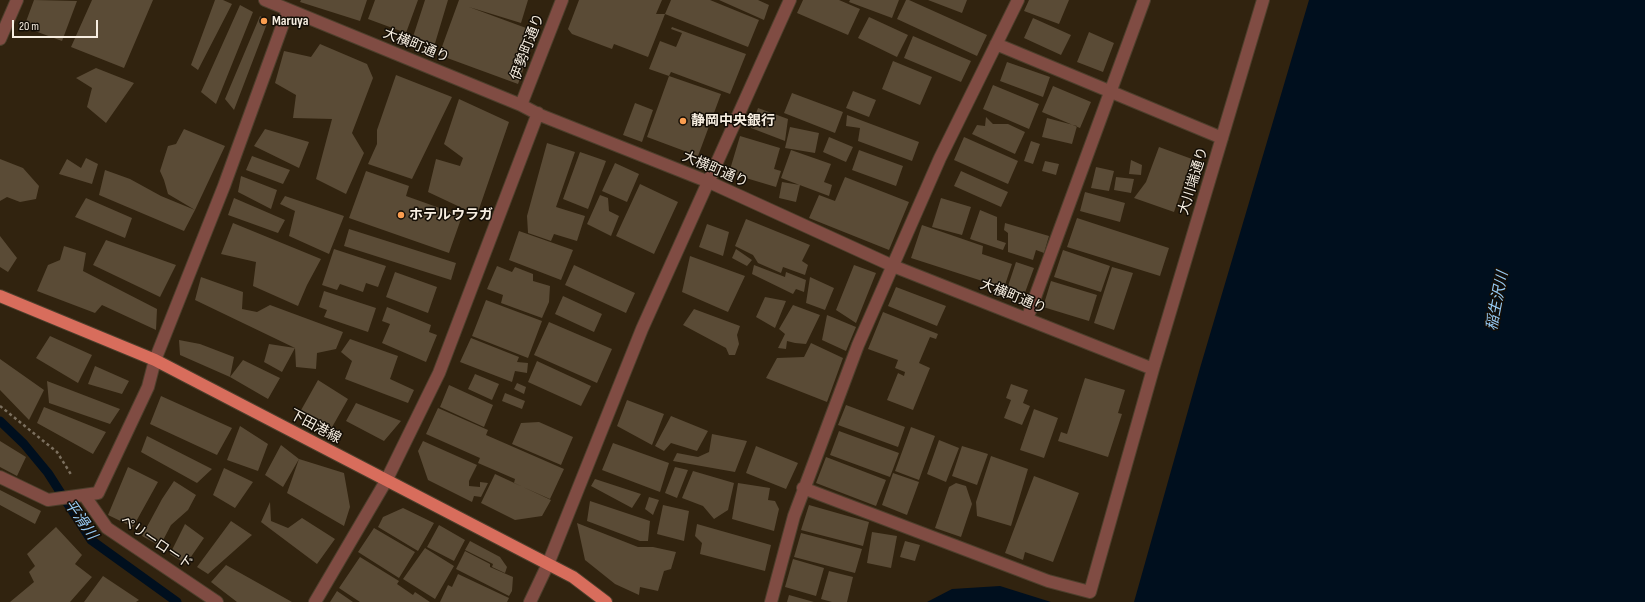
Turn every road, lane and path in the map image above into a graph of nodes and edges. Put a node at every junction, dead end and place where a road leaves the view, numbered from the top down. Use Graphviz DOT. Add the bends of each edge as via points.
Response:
graph roads {
  1 [pos="17,0"];
  2 [pos="562,0"];
  3 [pos="790,0"];
  4 [pos="1018,0"];
  5 [pos="1144,0"];
  6 [pos="1263,0"];
  7 [pos="272,1"];
  8 [pos="288,10"];
  9 [pos="0,39"];
  10 [pos="996,44"];
  11 [pos="1111,92"];
  12 [pos="521,106"];
  13 [pos="538,113"];
  14 [pos="1222,138"];
  15 [pos="709,182"];
  16 [pos="893,266"];
  17 [pos="0,296"];
  18 [pos="1027,319"];
  19 [pos="155,360"];
  20 [pos="1153,370"];
  21 [pos="0,406"];
  22 [pos="0,476"];
  23 [pos="386,481"];
  24 [pos="803,488"];
  25 [pos="84,495"];
  26 [pos="548,564"];
  27 [pos="217,602"];
  28 [pos="315,602"];
  29 [pos="530,602"];
  30 [pos="606,602"];
  31 [pos="772,602"];
  1 -- 9 [label="street"];
  2 -- 12 [label="street, 伊勢町通り"];
  3 -- 15 [label="street"];
  4 -- 10 [label="street"];
  5 -- 11 [label="street"];
  6 -- 14 [label="street, 大川端通り"];
  7 -- 8 [label="street, 大横町通り"];
  8 -- 12 [label="street, 大横町通り"];
  8 -- 19 [label="street" via="224,186"];
  10 -- 11 [label="street"];
  10 -- 16 [label="street" via="940,158"];
  11 -- 14 [label="street"];
  11 -- 18 [label="street"];
  12 -- 13 [label="street, 大横町通り"];
  13 -- 15 [label="street, 大横町通り"];
  13 -- 23 [label="street" via="439,373"];
  14 -- 20 [label="street, 大川端通り"];
  15 -- 16 [label="street, 大横町通り"];
  15 -- 26 [label="street" via="642,329"];
  16 -- 18 [label="street, 大横町通り"];
  16 -- 24 [label="street" via="858,345"];
  17 -- 19 [label="main road, 下田港線"];
  18 -- 20 [label="street, 大横町通り"];
  19 -- 23 [label="main road, 下田港線"];
  19 -- 25 [label="street" via="148,387 98,493"];
  20 -- 24 [label="street, 大川端通り" via="1090,592 1048,581"];
  21 -- 25 [label="path" via="57,452"];
  22 -- 25 [label="street" via="48,500"];
  23 -- 26 [label="main road, 下田港線"];
  23 -- 28 [label="street"];
  24 -- 31 [label="street"];
  25 -- 27 [label="street, ペリーロード" via="108,528"];
  26 -- 29 [label="street"];
  26 -- 30 [label="main road, 下田港線" via="573,577"];
}
